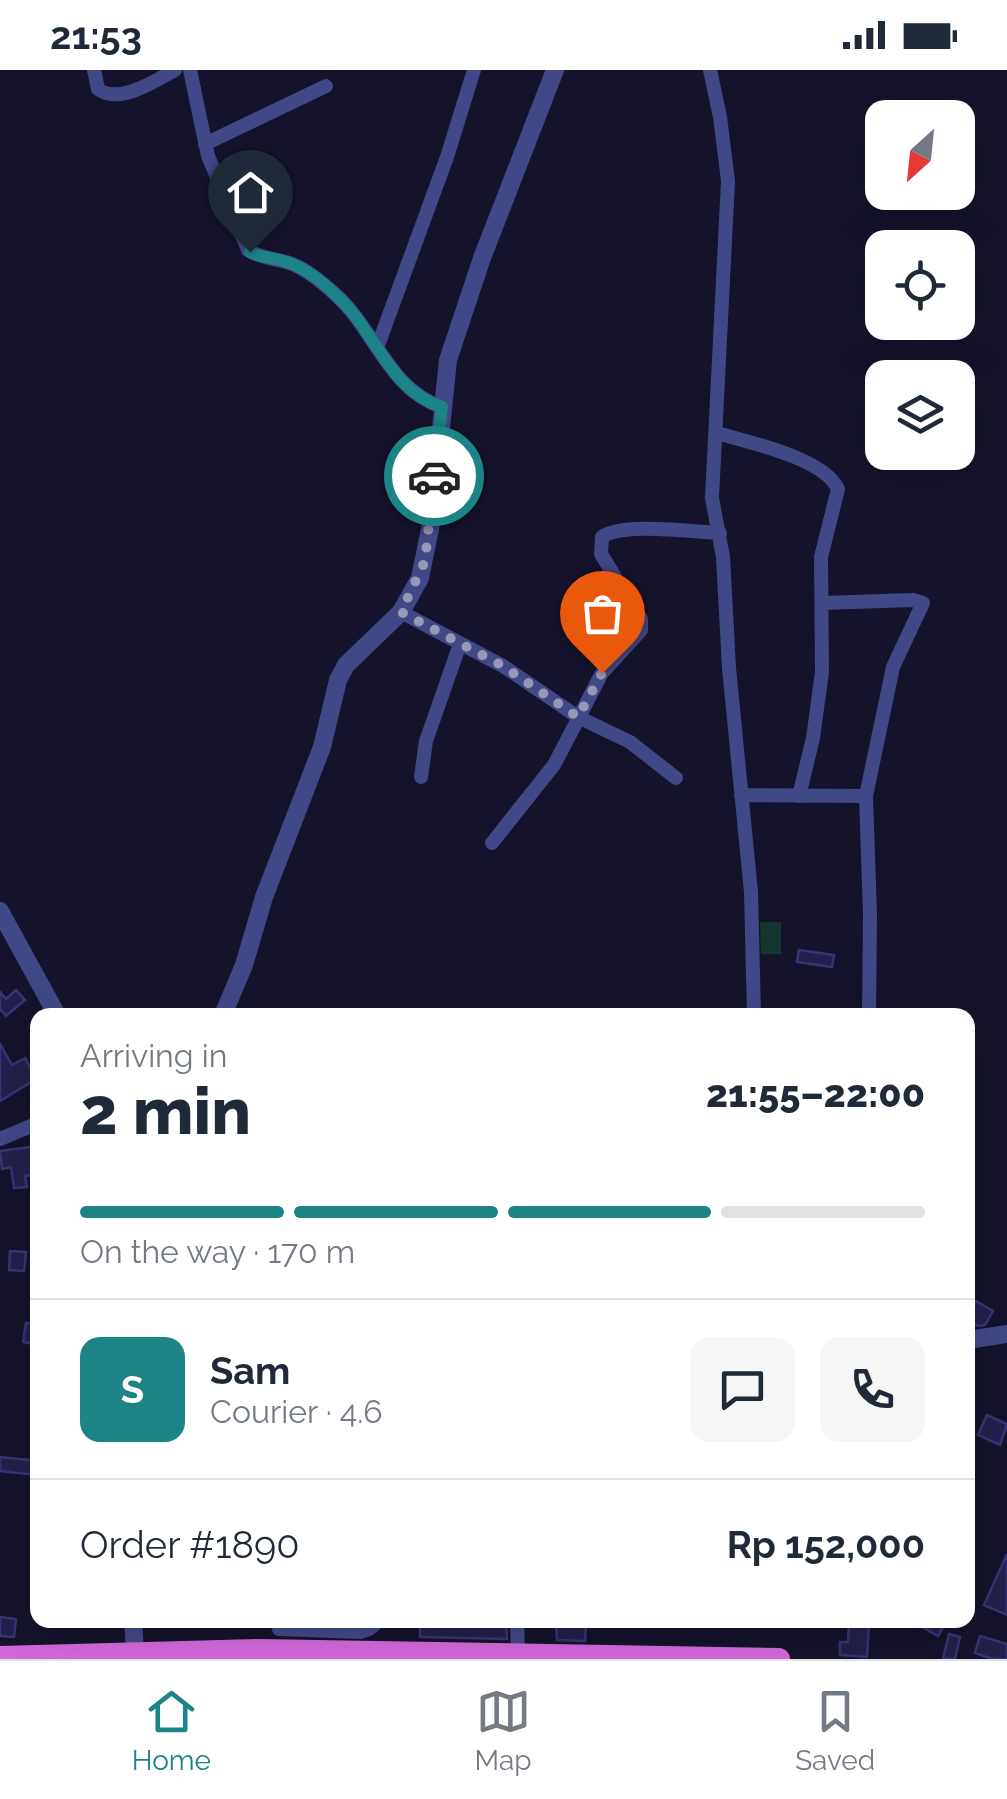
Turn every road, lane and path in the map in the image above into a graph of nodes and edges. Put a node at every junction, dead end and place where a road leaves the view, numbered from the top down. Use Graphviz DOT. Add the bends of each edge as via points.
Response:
graph roads {
  1 [pos="94,70"];
  2 [pos="175,70"];
  3 [pos="474,70"];
  4 [pos="556,70"];
  5 [pos="710,70"];
  6 [pos="195,72"];
  7 [pos="326,86"];
  8 [pos="206,144"];
  9 [pos="377,348"];
  10 [pos="442,407"];
  11 [pos="717,433"];
  12 [pos="720,533"];
  13 [pos="822,603"];
  14 [pos="401,612"];
  15 [pos="460,644"];
  16 [pos="578,717"];
  17 [pos="421,777"];
  18 [pos="676,778"];
  19 [pos="741,795"];
  20 [pos="799,796"];
  21 [pos="866,796"];
  22 [pos="492,844"];
  23 [pos="0,911"];
  24 [pos="53,1008"];
  25 [pos="226,1008"];
  26 [pos="754,1008"];
  27 [pos="868,1008"];
  28 [pos="30,1127"];
  29 [pos="0,1139"];
  30 [pos="1007,1334"];
  31 [pos="975,1339"];
  32 [pos="133,1628"];
  33 [pos="371,1628"];
  34 [pos="517,1628"];
  35 [pos="277,1633"];
  36 [pos="135,1655"];
  37 [pos="518,1655"];
  38 [pos="0,1657"];
  39 [pos="779,1659"];
  1 -- 2 [label="street" via="98,89 111,94 144,87"];
  3 -- 9 [label="street"];
  4 -- 10 [label="street" via="482,258 448,360"];
  5 -- 11 [label="street" via="728,180"];
  6 -- 8 [label="street"];
  7 -- 8 [label="street"];
  8 -- 9 [label="street" via="248,250 307,271 365,326"];
  9 -- 10 [label="street" via="403,383"];
  10 -- 14 [label="street" via="425,561"];
  11 -- 12 [label="street" via="712,498"];
  11 -- 13 [label="street" via="809,464 836,483 821,557"];
  12 -- 16 [label="street" via="640,530 602,537 601,554 642,627 602,673"];
  12 -- 19 [label="street"];
  13 -- 20 [label="street" via="819,698"];
  13 -- 21 [label="street" via="923,603 894,667"];
  14 -- 15 [label="street"];
  14 -- 25 [label="street" via="338,680 322,746"];
  15 -- 16 [label="street"];
  15 -- 17 [label="street" via="426,741"];
  16 -- 18 [label="street" via="630,742"];
  16 -- 22 [label="street" via="539,786"];
  19 -- 20 [label="street"];
  19 -- 26 [label="street"];
  20 -- 21 [label="street"];
  21 -- 27 [label="street"];
  23 -- 24 [label="street"];
  28 -- 29 [label="street"];
  30 -- 31 [label="street"];
  32 -- 36 [label="street"];
  33 -- 35 [label="street"];
  34 -- 37 [label="street"];
  35 -- 36 [label="highway"];
  35 -- 37 [label="highway"];
  36 -- 38 [label="highway"];
  37 -- 39 [label="highway"];
}
